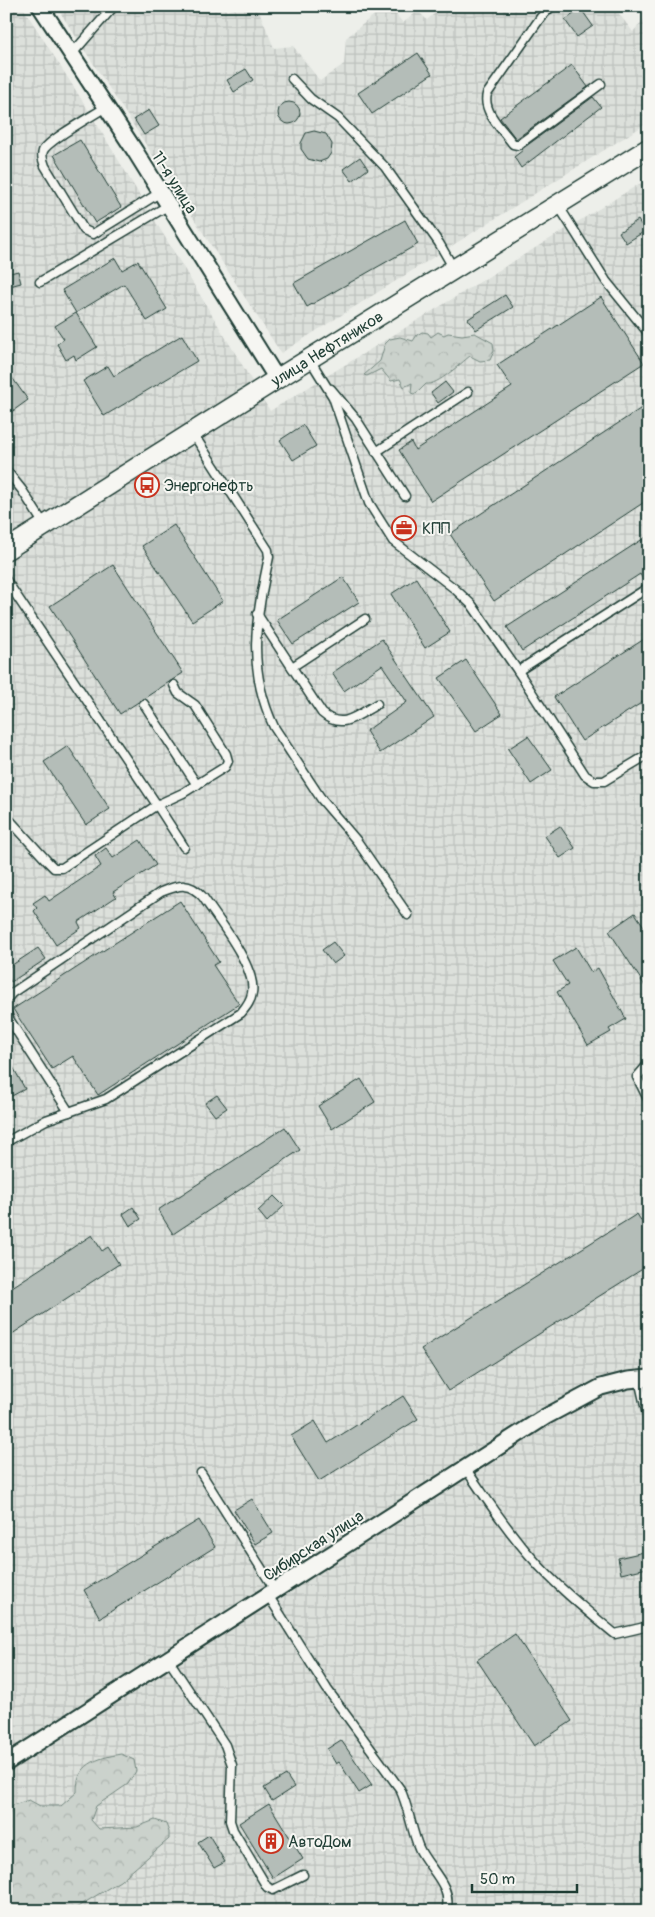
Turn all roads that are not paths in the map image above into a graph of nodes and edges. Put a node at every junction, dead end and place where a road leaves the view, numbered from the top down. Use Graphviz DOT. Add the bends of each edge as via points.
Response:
graph roads {
  1 [pos="40,6"];
  2 [pos="114,6"];
  3 [pos="547,8"];
  4 [pos="72,55"];
  5 [pos="292,79"];
  6 [pos="601,84"];
  7 [pos="106,107"];
  8 [pos="649,148"];
  9 [pos="165,199"];
  10 [pos="558,204"];
  11 [pos="454,269"];
  12 [pos="40,282"];
  13 [pos="649,334"];
  14 [pos="310,358"];
  15 [pos="277,379"];
  16 [pos="326,384"];
  17 [pos="468,392"];
  18 [pos="192,432"];
  19 [pos="376,452"];
  20 [pos="6,470"];
  21 [pos="405,496"];
  22 [pos="45,526"];
  23 [pos="6,550"];
  24 [pos="6,580"];
  25 [pos="649,587"];
  26 [pos="257,614"];
  27 [pos="365,619"];
  28 [pos="292,667"];
  29 [pos="518,671"];
  30 [pos="174,685"];
  31 [pos="144,704"];
  32 [pos="376,704"];
  33 [pos="649,754"];
  34 [pos="197,785"];
  35 [pos="157,805"];
  36 [pos="6,816"];
  37 [pos="184,847"];
  38 [pos="408,915"];
  39 [pos="6,1000"];
  40 [pos="6,1010"];
  41 [pos="649,1063"];
  42 [pos="649,1101"];
  43 [pos="69,1112"];
  44 [pos="6,1142"];
  45 [pos="644,1379"];
  46 [pos="649,1424"];
  47 [pos="466,1468"];
  48 [pos="201,1473"];
  49 [pos="272,1592"];
  50 [pos="649,1626"];
  51 [pos="168,1659"];
  52 [pos="6,1762"];
  53 [pos="303,1876"];
  54 [pos="446,1911"];
  1 -- 4 [label="street, 11-я улица"];
  2 -- 4 [label="lane"];
  3 -- 6 [label="lane" via="487,94 488,110 513,144 520,144"];
  4 -- 7 [label="street, 11-я улица"];
  5 -- 11 [label="lane" via="310,99 338,118 385,167"];
  7 -- 9 [label="street, 11-я улица"];
  7 -- 9 [label="lane" via="49,143 42,152 45,166 84,230 93,234"];
  8 -- 10 [label="street, улица Нефтяников"];
  9 -- 12 [label="lane"];
  9 -- 15 [label="street, 11-я улица"];
  10 -- 11 [label="street, улица Нефтяников"];
  10 -- 13 [label="lane" via="606,281"];
  11 -- 14 [label="street, улица Нефтяников"];
  14 -- 15 [label="street, улица Нефтяников"];
  14 -- 16 [label="lane"];
  15 -- 18 [label="street, улица Нефтяников"];
  16 -- 19 [label="lane" via="356,419"];
  16 -- 29 [label="lane" via="375,515 399,546 472,605"];
  17 -- 19 [label="lane"];
  18 -- 22 [label="street, улица Нефтяников"];
  18 -- 26 [label="lane" via="268,550"];
  19 -- 21 [label="lane"];
  20 -- 22 [label="lane"];
  22 -- 23 [label="street, улица Нефтяников"];
  24 -- 35 [label="lane"];
  25 -- 29 [label="lane"];
  26 -- 28 [label="lane"];
  26 -- 38 [label="lane" via="258,676 274,727 322,800 358,841"];
  27 -- 28 [label="lane"];
  28 -- 32 [label="lane" via="329,720 346,721"];
  29 -- 33 [label="lane" via="585,775 594,781 604,781"];
  30 -- 34 [label="lane" via="178,693 195,705 228,762"];
  31 -- 34 [label="lane"];
  34 -- 35 [label="lane"];
  35 -- 36 [label="lane" via="62,868 54,868"];
  35 -- 37 [label="lane"];
  39 -- 43 [label="lane" via="153,898 177,886 197,890 240,952 248,968 253,991 241,1013 106,1099"];
  40 -- 43 [label="lane"];
  41 -- 42 [label="lane" via="638,1077"];
  43 -- 44 [label="lane" via="46,1120"];
  45 -- 46 [label="lane"];
  45 -- 47 [label="street, Сибирская улица" via="601,1387"];
  47 -- 49 [label="street, Сибирская улица"];
  47 -- 50 [label="lane" via="508,1530 566,1593 614,1634"];
  48 -- 49 [label="lane"];
  49 -- 51 [label="street, Сибирская улица"];
  49 -- 54 [label="lane" via="327,1689 400,1789 418,1846 444,1886"];
  51 -- 52 [label="street, Сибирская улица"];
  51 -- 53 [label="lane" via="225,1745 232,1765 230,1821 237,1839 267,1887 273,1890"];
}
